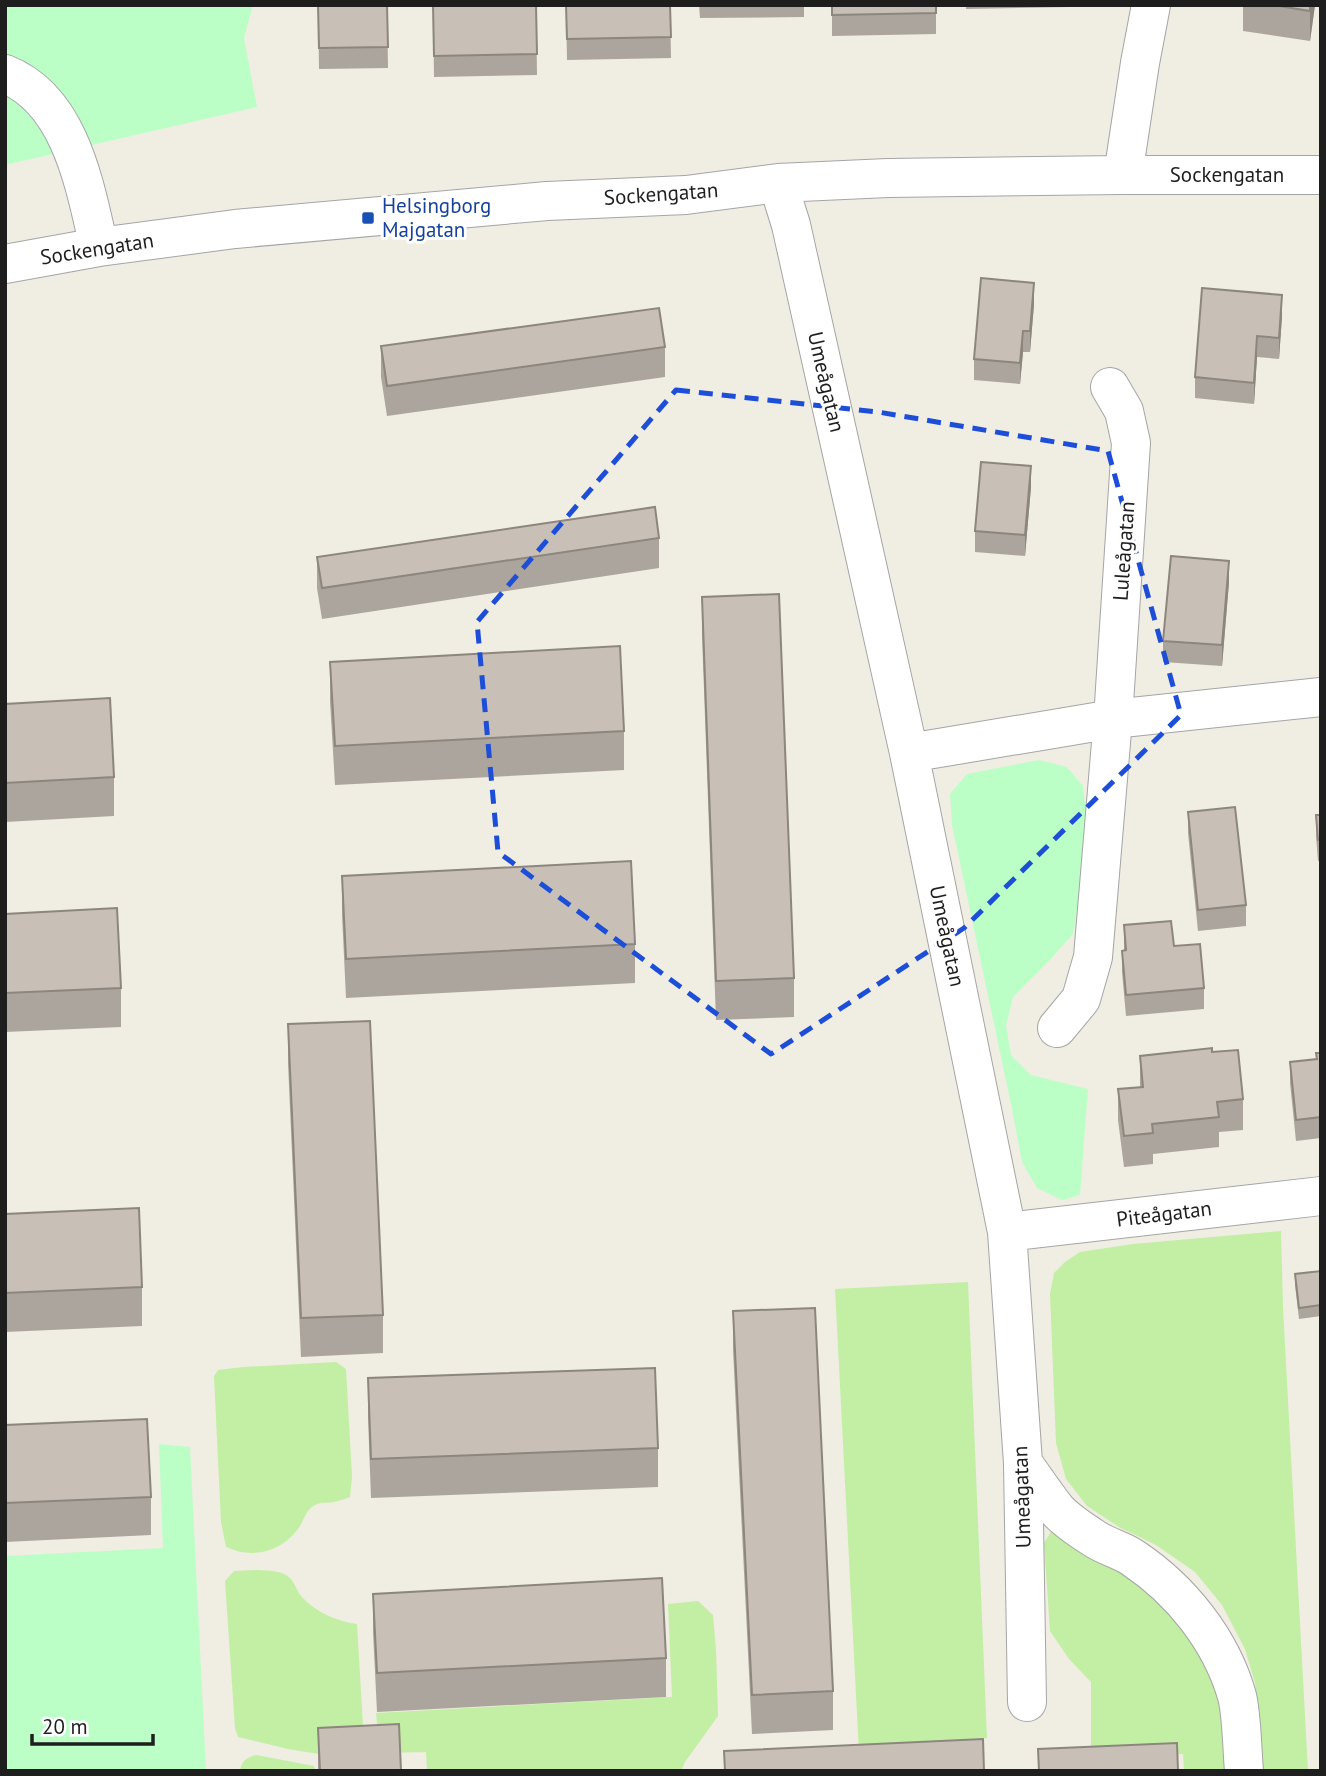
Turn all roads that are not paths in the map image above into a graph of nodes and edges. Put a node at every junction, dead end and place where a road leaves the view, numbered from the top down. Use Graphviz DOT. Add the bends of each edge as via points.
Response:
graph roads {
  1 [pos="1151,5"];
  2 [pos="5,74"];
  3 [pos="1123,175"];
  4 [pos="1321,175"];
  5 [pos="778,183"];
  6 [pos="99,247"];
  7 [pos="5,264"];
  8 [pos="1110,387"];
  9 [pos="1321,696"];
  10 [pos="1113,719"];
  11 [pos="909,753"];
  12 [pos="1057,1028"];
  13 [pos="1321,1196"];
  14 [pos="1007,1232"];
  15 [pos="1023,1463"];
  16 [pos="1027,1702"];
  17 [pos="1244,1771"];
  1 -- 3 [label="street"];
  2 -- 6 [label="street" via="36,92 72,148"];
  3 -- 4 [label="street, Sockengatan"];
  3 -- 5 [label="street, Sockengatan"];
  5 -- 6 [label="street, Sockengatan" via="686,195 547,201 235,229"];
  5 -- 11 [label="street, Umeågatan"];
  6 -- 7 [label="street, Sockengatan"];
  8 -- 10 [label="street, Luleågatan" via="1124,411 1132,443"];
  9 -- 10 [label="street"];
  10 -- 11 [label="street"];
  10 -- 12 [label="street, Luleågatan" via="1093,957 1081,999"];
  11 -- 14 [label="street, Umeågatan"];
  13 -- 14 [label="street, Piteågatan"];
  14 -- 15 [label="street, Umeågatan"];
  15 -- 16 [label="street, Umeågatan"];
  15 -- 17 [label="street" via="1059,1512 1159,1577 1191,1611 1213,1642 1237,1699"];
}
